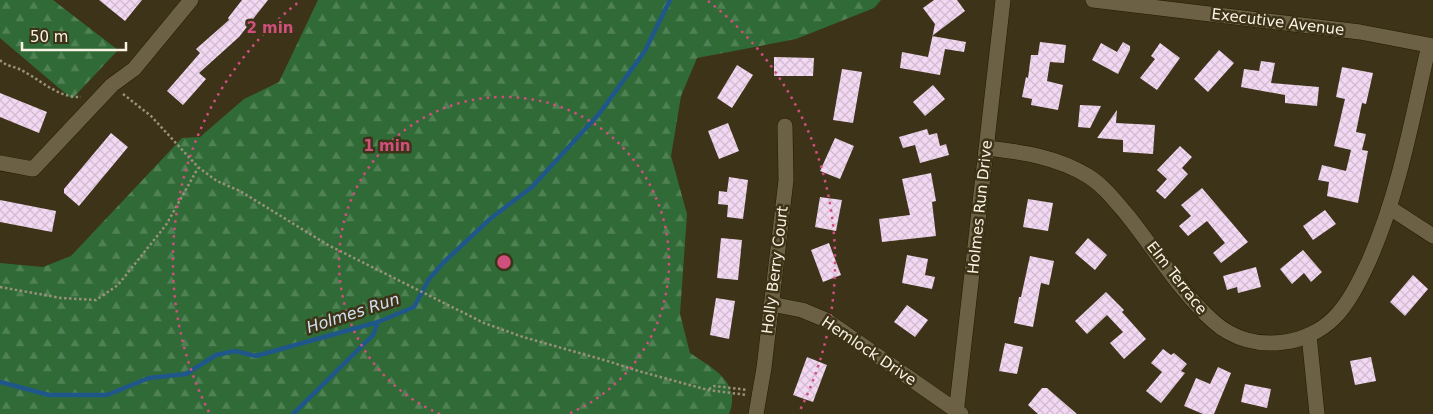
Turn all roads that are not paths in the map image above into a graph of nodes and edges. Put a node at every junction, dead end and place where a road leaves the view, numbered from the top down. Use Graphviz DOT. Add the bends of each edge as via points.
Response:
graph roads {
  1 [pos="191,0"];
  2 [pos="1003,0"];
  3 [pos="1093,0"];
  4 [pos="1431,46"];
  5 [pos="785,126"];
  6 [pos="987,148"];
  7 [pos="0,162"];
  8 [pos="1390,208"];
  9 [pos="1433,236"];
  10 [pos="771,304"];
  11 [pos="1309,335"];
  12 [pos="958,413"];
  13 [pos="756,414"];
  14 [pos="1317,414"];
  1 -- 7 [label="street" via="134,69 112,85 33,170"];
  2 -- 6 [label="street, Holmes Run Drive"];
  3 -- 4 [label="street, Executive Avenue" via="1360,32"];
  4 -- 8 [label="street, Elm Terrace"];
  5 -- 10 [label="street, Holly Berry Court" via="786,180"];
  6 -- 11 [label="street, Elm Terrace" via="1046,157 1097,182 1114,198 1194,302 1224,330 1257,343 1276,344"];
  6 -- 12 [label="street, Holmes Run Drive"];
  8 -- 9 [label="street"];
  8 -- 11 [label="street, Elm Terrace" via="1350,297 1334,318"];
  10 -- 12 [label="street, Hemlock Drive" via="802,310 826,320"];
  10 -- 13 [label="street, Holly Berry Court"];
  11 -- 14 [label="street"];
}
